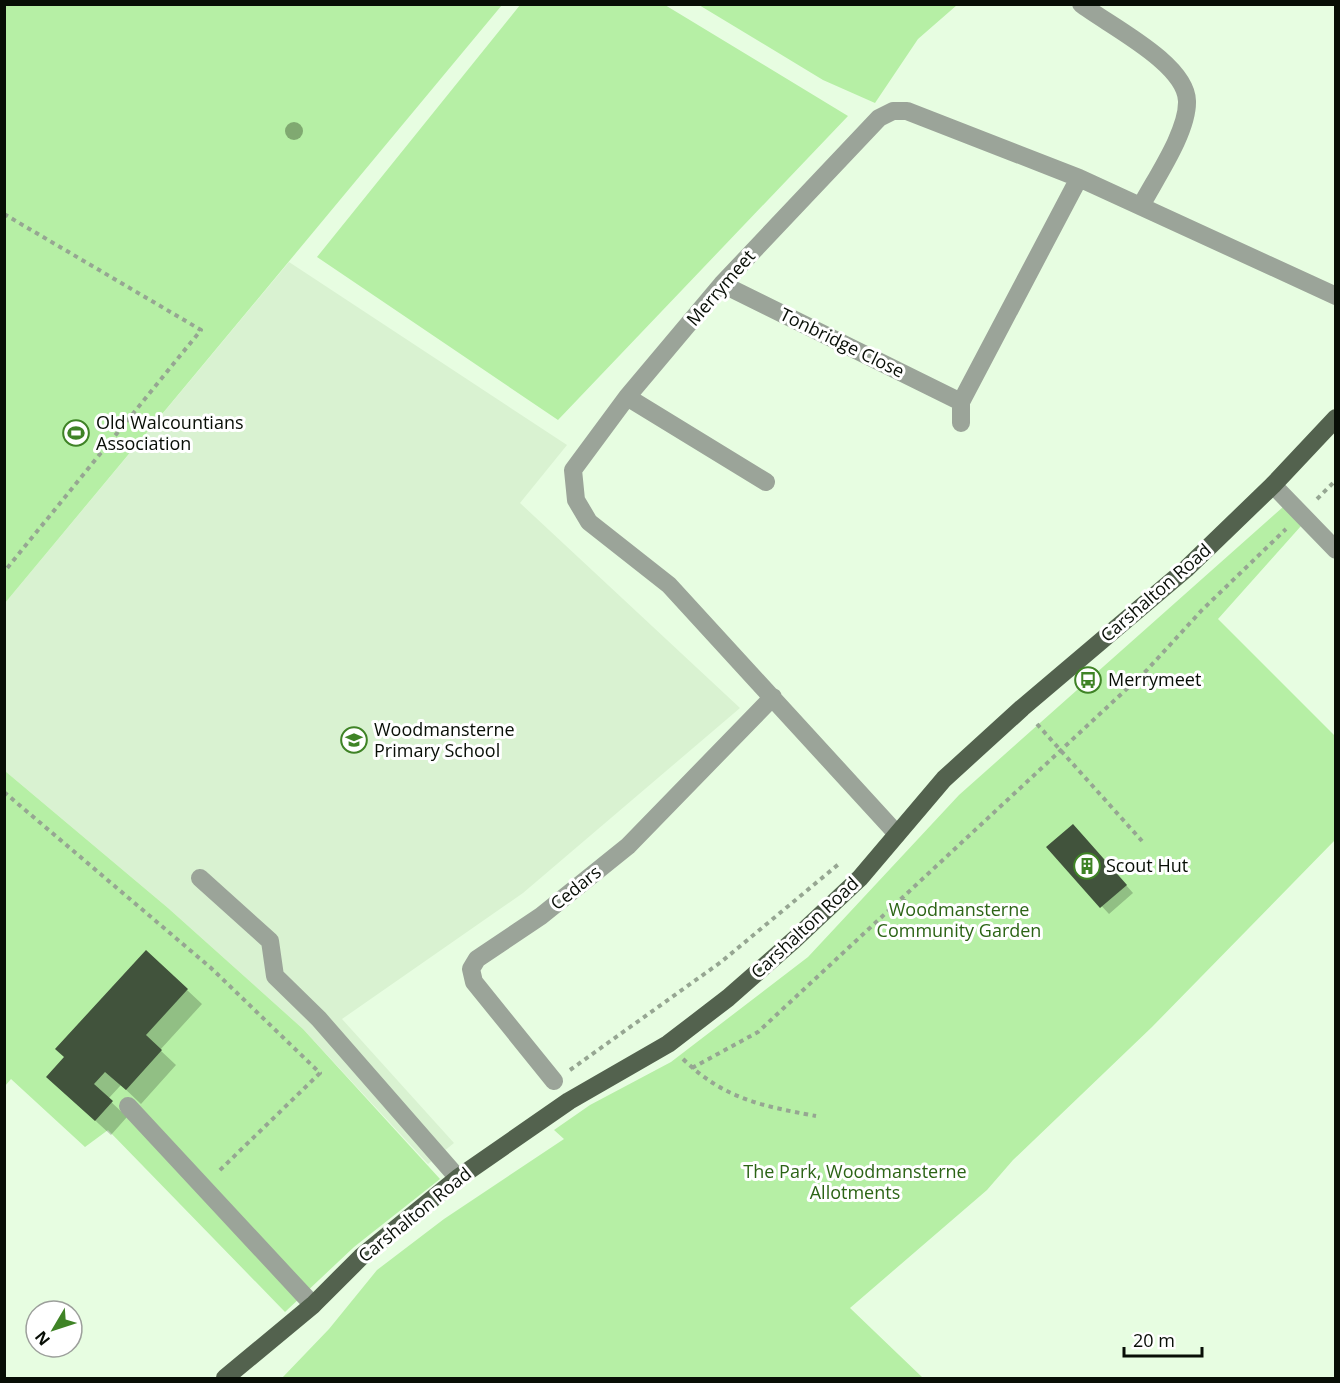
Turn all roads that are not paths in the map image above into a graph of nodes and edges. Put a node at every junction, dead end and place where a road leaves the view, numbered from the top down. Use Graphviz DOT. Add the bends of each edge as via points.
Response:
graph roads {
  1 [pos="1081,4"];
  2 [pos="1079,178"];
  3 [pos="1141,206"];
  4 [pos="722,284"];
  5 [pos="1335,296"];
  6 [pos="627,397"];
  7 [pos="961,402"];
  8 [pos="1335,418"];
  9 [pos="961,423"];
  10 [pos="765,482"];
  11 [pos="1273,485"];
  12 [pos="1335,550"];
  13 [pos="772,697"];
  14 [pos="897,834"];
  15 [pos="200,878"];
  16 [pos="554,1081"];
  17 [pos="128,1106"];
  18 [pos="458,1178"];
  19 [pos="314,1305"];
  20 [pos="225,1378"];
  1 -- 3 [label="street" via="1168,66 1187,100 1173,145"];
  2 -- 3 [label="street, Merrymeet"];
  2 -- 4 [label="street, Merrymeet" via="908,111 892,111 879,118"];
  2 -- 7 [label="street"];
  3 -- 5 [label="street, Merrymeet"];
  4 -- 6 [label="street, Merrymeet"];
  4 -- 7 [label="street, Tonbridge Close"];
  6 -- 10 [label="street"];
  6 -- 13 [label="street, Merrymeet" via="573,470 576,500 589,522 669,585"];
  7 -- 9 [label="street"];
  8 -- 11 [label="main road, Carshalton Road"];
  11 -- 12 [label="street"];
  11 -- 14 [label="main road, Carshalton Road" via="1186,570 944,779"];
  13 -- 14 [label="street, Merrymeet"];
  13 -- 16 [label="street, Cedars" via="628,846 541,916 477,959 471,969 474,982"];
  14 -- 18 [label="main road, Carshalton Road" via="860,878 728,998 668,1044 570,1101"];
  15 -- 18 [label="street" via="270,941 275,976 319,1019"];
  17 -- 19 [label="street"];
  18 -- 19 [label="main road, Carshalton Road" via="361,1257"];
  19 -- 20 [label="main road, Carshalton Road"];
}
